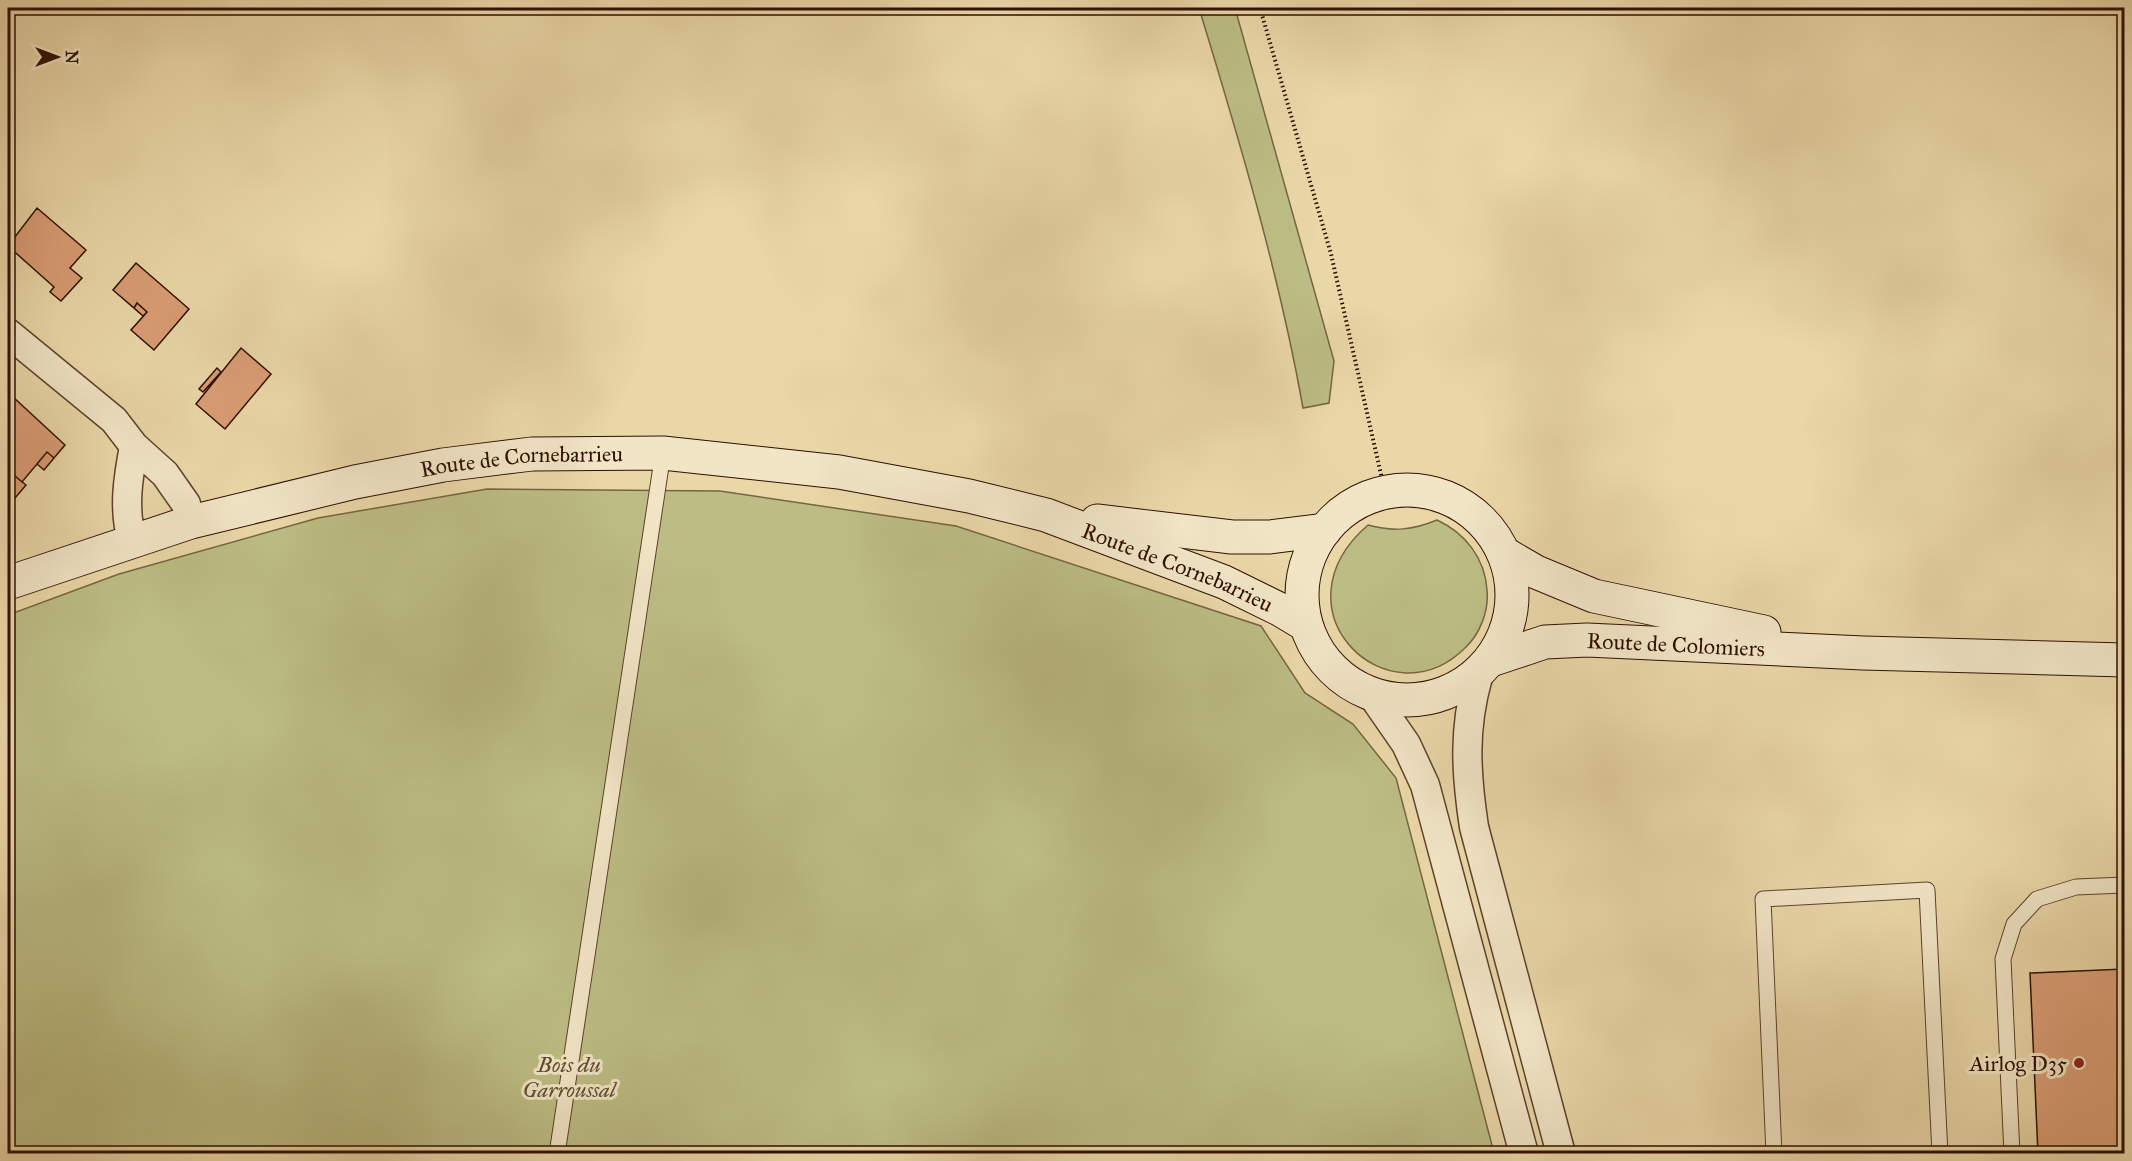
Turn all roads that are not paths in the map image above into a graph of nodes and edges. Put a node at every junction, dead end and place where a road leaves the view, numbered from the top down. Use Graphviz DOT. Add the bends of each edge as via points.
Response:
graph roads {
  1 [pos="8,333"];
  2 [pos="134,446"];
  3 [pos="663,453"];
  4 [pos="1046,515"];
  5 [pos="191,522"];
  6 [pos="1325,530"];
  7 [pos="132,540"];
  8 [pos="1505,554"];
  9 [pos="8,583"];
  10 [pos="1306,625"];
  11 [pos="1863,653"];
  12 [pos="2124,660"];
  13 [pos="1484,668"];
  14 [pos="1372,696"];
  15 [pos="2124,885"];
  16 [pos="558,1154"];
  17 [pos="1524,1154"];
  18 [pos="1561,1154"];
  19 [pos="1774,1154"];
  20 [pos="1940,1154"];
  21 [pos="2012,1154"];
  1 -- 2 [label="street" via="114,420"];
  2 -- 5 [label="street" via="165,474 186,504"];
  2 -- 7 [label="street" via="127,524"];
  3 -- 4 [label="main road, Route de Cornebarrieu" via="839,472"];
  3 -- 5 [label="main road, Route de Cornebarrieu" via="531,454 443,465"];
  3 -- 16 [label="lane"];
  4 -- 6 [label="main road, Route de Cornebarrieu" via="1232,537"];
  4 -- 10 [label="main road, Route de Cornebarrieu" via="1224,582"];
  5 -- 7 [label="main road, Route de Cornebarrieu"];
  6 -- 8 [label="main road" via="1352,505 1385,492 1422,490 1457,501 1485,524"];
  6 -- 10 [label="main road" via="1311,551 1304,575"];
  7 -- 9 [label="main road, Route de Cornebarrieu"];
  8 -- 11 [label="main road, Route de Colomiers" via="1536,572 1594,596"];
  8 -- 13 [label="main road" via="1513,591 1508,628"];
  10 -- 14 [label="main road" via="1320,655 1343,680"];
  11 -- 12 [label="main road, Route de Colomiers"];
  11 -- 13 [label="main road, Route de Colomiers" via="1587,639 1545,642"];
  13 -- 14 [label="main road" via="1437,697 1405,702"];
  13 -- 18 [label="street" via="1469,709 1466,775 1474,827"];
  14 -- 17 [label="street" via="1406,744 1425,785"];
  15 -- 21 [label="lane" via="2076,887 2037,899 2014,924 2003,959"];
  19 -- 20 [label="lane" via="1763,899 1928,890"];
}
